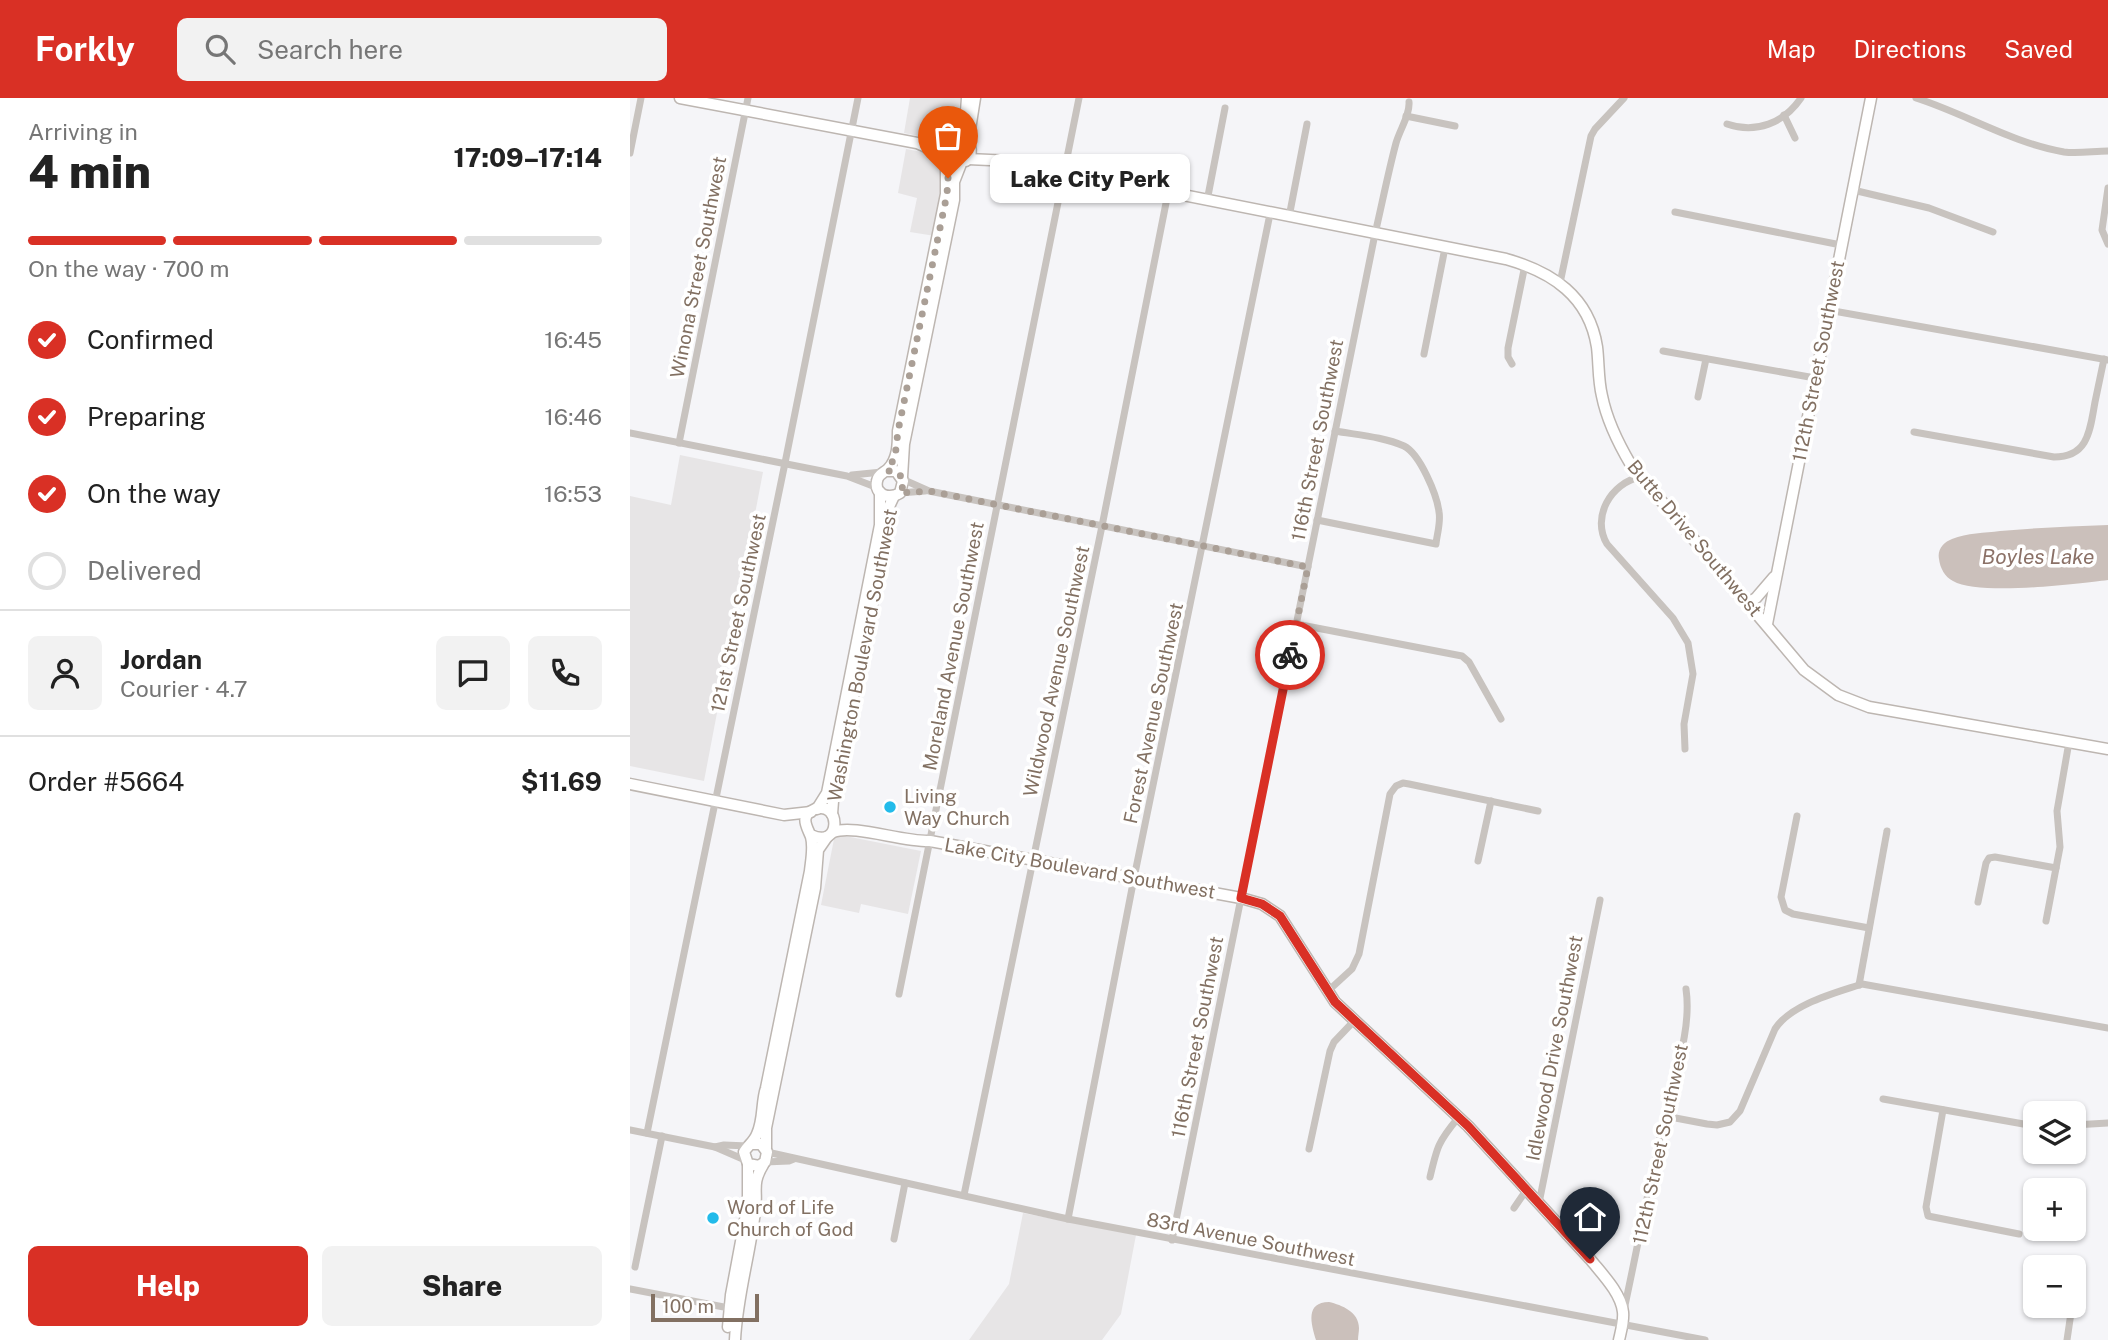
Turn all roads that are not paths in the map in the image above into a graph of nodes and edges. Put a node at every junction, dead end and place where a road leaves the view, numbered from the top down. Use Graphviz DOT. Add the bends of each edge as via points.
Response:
graph roads {
  1 [pos="641,98"];
  2 [pos="680,98"];
  3 [pos="748,98"];
  4 [pos="858,98"];
  5 [pos="967,98"];
  6 [pos="975,98"];
  7 [pos="1079,98"];
  8 [pos="1624,98"];
  9 [pos="1801,98"];
  10 [pos="1871,98"];
  11 [pos="1916,98"];
  12 [pos="1409,102"];
  13 [pos="1225,108"];
  14 [pos="746,111"];
  15 [pos="1784,115"];
  16 [pos="1406,116"];
  17 [pos="1307,124"];
  18 [pos="1727,124"];
  19 [pos="1455,126"];
  20 [pos="852,130"];
  21 [pos="1795,138"];
  22 [pos="951,139"];
  23 [pos="917,143"];
  24 [pos="969,144"];
  25 [pos="2108,150"];
  26 [pos="630,153"];
  27 [pos="945,158"];
  28 [pos="1012,161"];
  29 [pos="965,162"];
  30 [pos="1065,172"];
  31 [pos="2108,188"];
  32 [pos="1853,190"];
  33 [pos="1168,193"];
  34 [pos="1207,201"];
  35 [pos="1675,212"];
  36 [pos="1270,214"];
  37 [pos="1289,217"];
  38 [pos="1993,232"];
  39 [pos="1375,234"];
  40 [pos="2106,241"];
  41 [pos="1841,245"];
  42 [pos="1445,248"];
  43 [pos="1525,265"];
  44 [pos="1560,284"];
  45 [pos="1829,310"];
  46 [pos="1663,351"];
  47 [pos="1424,354"];
  48 [pos="1706,359"];
  49 [pos="2106,359"];
  50 [pos="1512,364"];
  51 [pos="1815,378"];
  52 [pos="1698,397"];
  53 [pos="1335,431"];
  54 [pos="1914,432"];
  55 [pos="630,433"];
  56 [pos="680,443"];
  57 [pos="785,463"];
  58 [pos="885,471"];
  59 [pos="847,476"];
  60 [pos="1640,477"];
  61 [pos="902,478"];
  62 [pos="879,490"];
  63 [pos="929,491"];
  64 [pos="897,495"];
  65 [pos="998,505"];
  66 [pos="1317,520"];
  67 [pos="1102,526"];
  68 [pos="1203,546"];
  69 [pos="1308,567"];
  70 [pos="1776,575"];
  71 [pos="1748,603"];
  72 [pos="1296,624"];
  73 [pos="1766,624"];
  74 [pos="1501,719"];
  75 [pos="2069,742"];
  76 [pos="1685,749"];
  77 [pos="2108,749"];
  78 [pos="630,784"];
  79 [pos="715,800"];
  80 [pos="1491,801"];
  81 [pos="814,810"];
  82 [pos="1538,811"];
  83 [pos="784,815"];
  84 [pos="833,816"];
  85 [pos="1797,816"];
  86 [pos="847,828"];
  87 [pos="1887,831"];
  88 [pos="809,834"];
  89 [pos="830,834"];
  90 [pos="930,841"];
  91 [pos="1033,860"];
  92 [pos="1479,861"];
  93 [pos="2056,868"];
  94 [pos="1134,878"];
  95 [pos="1241,898"];
  96 [pos="1600,900"];
  97 [pos="1978,902"];
  98 [pos="2046,921"];
  99 [pos="1868,928"];
  100 [pos="1859,985"];
  101 [pos="1686,989"];
  102 [pos="1328,991"];
  103 [pos="899,993"];
  104 [pos="1354,1021"];
  105 [pos="2108,1028"];
  106 [pos="1883,1099"];
  107 [pos="1943,1110"];
  108 [pos="1665,1116"];
  109 [pos="1458,1118"];
  110 [pos="2108,1123"];
  111 [pos="2023,1124"];
  112 [pos="2086,1124"];
  113 [pos="630,1130"];
  114 [pos="647,1133"];
  115 [pos="662,1136"];
  116 [pos="750,1145"];
  117 [pos="715,1147"];
  118 [pos="1309,1149"];
  119 [pos="765,1157"];
  120 [pos="747,1162"];
  121 [pos="1430,1177"];
  122 [pos="905,1183"];
  123 [pos="1526,1191"];
  124 [pos="964,1195"];
  125 [pos="1539,1203"];
  126 [pos="1514,1208"];
  127 [pos="1068,1219"];
  128 [pos="2019,1234"];
  129 [pos="894,1239"];
  130 [pos="1172,1240"];
  131 [pos="635,1267"];
  132 [pos="630,1289"];
  133 [pos="729,1308"];
  134 [pos="2071,1318"];
  135 [pos="1623,1320"];
  136 [pos="728,1340"];
  137 [pos="735,1340"];
  138 [pos="1619,1340"];
  139 [pos="1705,1340"];
  140 [pos="2067,1340"];
  1 -- 26 [label="street"];
  2 -- 14 [label="street"];
  3 -- 14 [label="street, Winona Street Southwest"];
  4 -- 20 [label="street, 121st Street Southwest"];
  5 -- 22 [label="street" via="964,121"];
  6 -- 24 [label="street"];
  7 -- 30 [label="street, Moreland Avenue Southwest"];
  8 -- 44 [label="street" via="1591,136"];
  9 -- 15 [label="street"];
  10 -- 32 [label="street, 112th Street Southwest"];
  11 -- 25 [label="street" via="2054,149"];
  12 -- 16 [label="street, 116th Street Southwest"];
  13 -- 34 [label="street"];
  14 -- 20 [label="street"];
  14 -- 56 [label="street, Winona Street Southwest"];
  15 -- 18 [label="street" via="1748,129"];
  15 -- 21 [label="street"];
  16 -- 19 [label="street"];
  16 -- 39 [label="street, 116th Street Southwest"];
  17 -- 37 [label="street"];
  20 -- 23 [label="street"];
  20 -- 57 [label="street, 121st Street Southwest"];
  22 -- 23 [label="street"];
  22 -- 24 [label="street" via="961,137"];
  22 -- 27 [label="street" via="943,149"];
  23 -- 27 [label="street"];
  24 -- 28 [label="street"];
  24 -- 29 [label="street"];
  27 -- 29 [label="street" via="952,164"];
  27 -- 58 [label="street" via="947,194 896,453"];
  28 -- 29 [label="street"];
  28 -- 30 [label="street, Butte Drive Southwest"];
  29 -- 61 [label="street" via="954,182 904,444"];
  30 -- 33 [label="street, Butte Drive Southwest"];
  30 -- 65 [label="street, Moreland Avenue Southwest"];
  31 -- 40 [label="street" via="2103,221"];
  32 -- 38 [label="street" via="1929,208"];
  32 -- 41 [label="street, 112th Street Southwest"];
  33 -- 34 [label="street, Butte Drive Southwest"];
  33 -- 67 [label="street, Wildwood Avenue Southwest"];
  34 -- 36 [label="street, Butte Drive Southwest"];
  35 -- 41 [label="street"];
  36 -- 37 [label="street, Butte Drive Southwest"];
  36 -- 68 [label="street, Forest Avenue Southwest"];
  37 -- 39 [label="street, Butte Drive Southwest"];
  39 -- 42 [label="street, Butte Drive Southwest"];
  39 -- 53 [label="street, 116th Street Southwest"];
  41 -- 45 [label="street, 112th Street Southwest"];
  42 -- 43 [label="street, Butte Drive Southwest"];
  42 -- 47 [label="street"];
  43 -- 44 [label="street, Butte Drive Southwest"];
  43 -- 50 [label="street" via="1508,348"];
  44 -- 60 [label="street, Butte Drive Southwest" via="1589,321 1609,422"];
  45 -- 49 [label="street"];
  45 -- 51 [label="street, 112th Street Southwest"];
  46 -- 48 [label="street"];
  48 -- 51 [label="street"];
  48 -- 52 [label="street"];
  49 -- 54 [label="street" via="2089,433 2080,448 2068,455 2054,457"];
  51 -- 70 [label="street, 112th Street Southwest"];
  53 -- 66 [label="street, 116th Street Southwest"];
  53 -- 66 [label="street" via="1385,440 1412,452 1439,507 1436,544"];
  55 -- 56 [label="street"];
  56 -- 57 [label="street"];
  57 -- 59 [label="street"];
  57 -- 79 [label="street, 121st Street Southwest"];
  58 -- 59 [label="street"];
  58 -- 61 [label="street" via="895,471"];
  58 -- 62 [label="street" via="877,480"];
  59 -- 62 [label="street"];
  60 -- 71 [label="street, Butte Drive Southwest"];
  60 -- 76 [label="street" via="1611,495 1602,531 1607,544 1688,643 1693,674 1684,724"];
  61 -- 63 [label="street"];
  61 -- 64 [label="street"];
  62 -- 64 [label="street" via="887,497"];
  62 -- 81 [label="street, Washington Boulevard Southwest" via="880,526 827,793"];
  63 -- 64 [label="street"];
  63 -- 65 [label="street"];
  64 -- 84 [label="street, Washington Boulevard Southwest" via="887,511 886,539 834,788"];
  65 -- 67 [label="street"];
  65 -- 90 [label="street, Moreland Avenue Southwest"];
  66 -- 69 [label="street, 116th Street Southwest"];
  67 -- 68 [label="street"];
  67 -- 91 [label="street, Wildwood Avenue Southwest"];
  68 -- 69 [label="street"];
  68 -- 94 [label="street, Forest Avenue Southwest"];
  69 -- 72 [label="street, 116th Street Southwest"];
  70 -- 71 [label="street"];
  70 -- 73 [label="street, 112th Street Southwest"];
  71 -- 73 [label="street, Butte Drive Southwest"];
  72 -- 74 [label="street" via="1462,656"];
  72 -- 95 [label="street, 116th Street Southwest"];
  73 -- 75 [label="street, Butte Drive Southwest" via="1804,670 1847,700 1895,713"];
  75 -- 77 [label="street, Butte Drive Southwest"];
  75 -- 93 [label="street" via="2057,811 2060,841"];
  78 -- 79 [label="street"];
  79 -- 83 [label="street"];
  79 -- 114 [label="street, 121st Street Southwest"];
  80 -- 82 [label="street"];
  80 -- 92 [label="street"];
  80 -- 102 [label="street" via="1403,783 1396,786 1359,954 1352,969"];
  81 -- 83 [label="street"];
  81 -- 84 [label="street" via="827,810"];
  81 -- 88 [label="street" via="806,818"];
  83 -- 88 [label="street"];
  84 -- 86 [label="street, Lake City Boulevard Southwest"];
  84 -- 89 [label="street" via="835,827"];
  85 -- 99 [label="street" via="1781,897 1783,908 1787,913"];
  86 -- 89 [label="street, Lake City Boulevard Southwest"];
  86 -- 90 [label="street, Lake City Boulevard Southwest"];
  87 -- 99 [label="street"];
  88 -- 89 [label="street" via="820,838"];
  88 -- 116 [label="street" via="810,871 761,1120"];
  89 -- 119 [label="street" via="818,850 815,888 766,1128"];
  90 -- 91 [label="street, Lake City Boulevard Southwest"];
  90 -- 103 [label="street, Moreland Avenue Southwest"];
  91 -- 94 [label="street, Lake City Boulevard Southwest"];
  91 -- 124 [label="street, Wildwood Avenue Southwest"];
  93 -- 97 [label="street" via="1991,857"];
  93 -- 98 [label="street"];
  94 -- 95 [label="street, Lake City Boulevard Southwest"];
  94 -- 127 [label="street, Forest Avenue Southwest"];
  95 -- 102 [label="street, Lake City Boulevard Southwest" via="1280,916"];
  95 -- 130 [label="street, 116th Street Southwest"];
  96 -- 125 [label="street, Idlewood Drive Southwest"];
  99 -- 100 [label="street"];
  100 -- 105 [label="street"];
  100 -- 108 [label="street" via="1783,1018 1740,1111 1730,1122 1717,1125"];
  101 -- 108 [label="street, 112th Street Southwest" via="1685,1029"];
  102 -- 104 [label="street"];
  104 -- 109 [label="street"];
  104 -- 118 [label="street" via="1330,1051"];
  106 -- 107 [label="street"];
  107 -- 111 [label="street"];
  107 -- 128 [label="street" via="1928,1216"];
  108 -- 135 [label="street, 112th Street Southwest"];
  109 -- 121 [label="street" via="1440,1139"];
  109 -- 123 [label="street"];
  110 -- 112 [label="street"];
  113 -- 114 [label="street"];
  114 -- 115 [label="street"];
  115 -- 117 [label="street"];
  115 -- 131 [label="street"];
  116 -- 117 [label="street"];
  116 -- 119 [label="street" via="758,1143"];
  116 -- 120 [label="street" via="744,1153"];
  117 -- 120 [label="street"];
  119 -- 120 [label="street" via="755,1167"];
  119 -- 122 [label="street, 83rd Avenue Southwest"];
  119 -- 137 [label="street" via="755,1178 755,1213 738,1294"];
  120 -- 133 [label="street" via="748,1204"];
  122 -- 124 [label="street, 83rd Avenue Southwest"];
  122 -- 129 [label="street"];
  123 -- 125 [label="street"];
  123 -- 126 [label="street"];
  124 -- 127 [label="street, 83rd Avenue Southwest"];
  125 -- 135 [label="street" via="1608,1281"];
  127 -- 130 [label="street, 83rd Avenue Southwest"];
  130 -- 135 [label="street, 83rd Avenue Southwest"];
  132 -- 133 [label="street"];
  133 -- 136 [label="street"];
  134 -- 140 [label="street"];
  135 -- 138 [label="street, 112th Street Southwest"];
  135 -- 139 [label="street, 83rd Avenue Southwest"];
}
